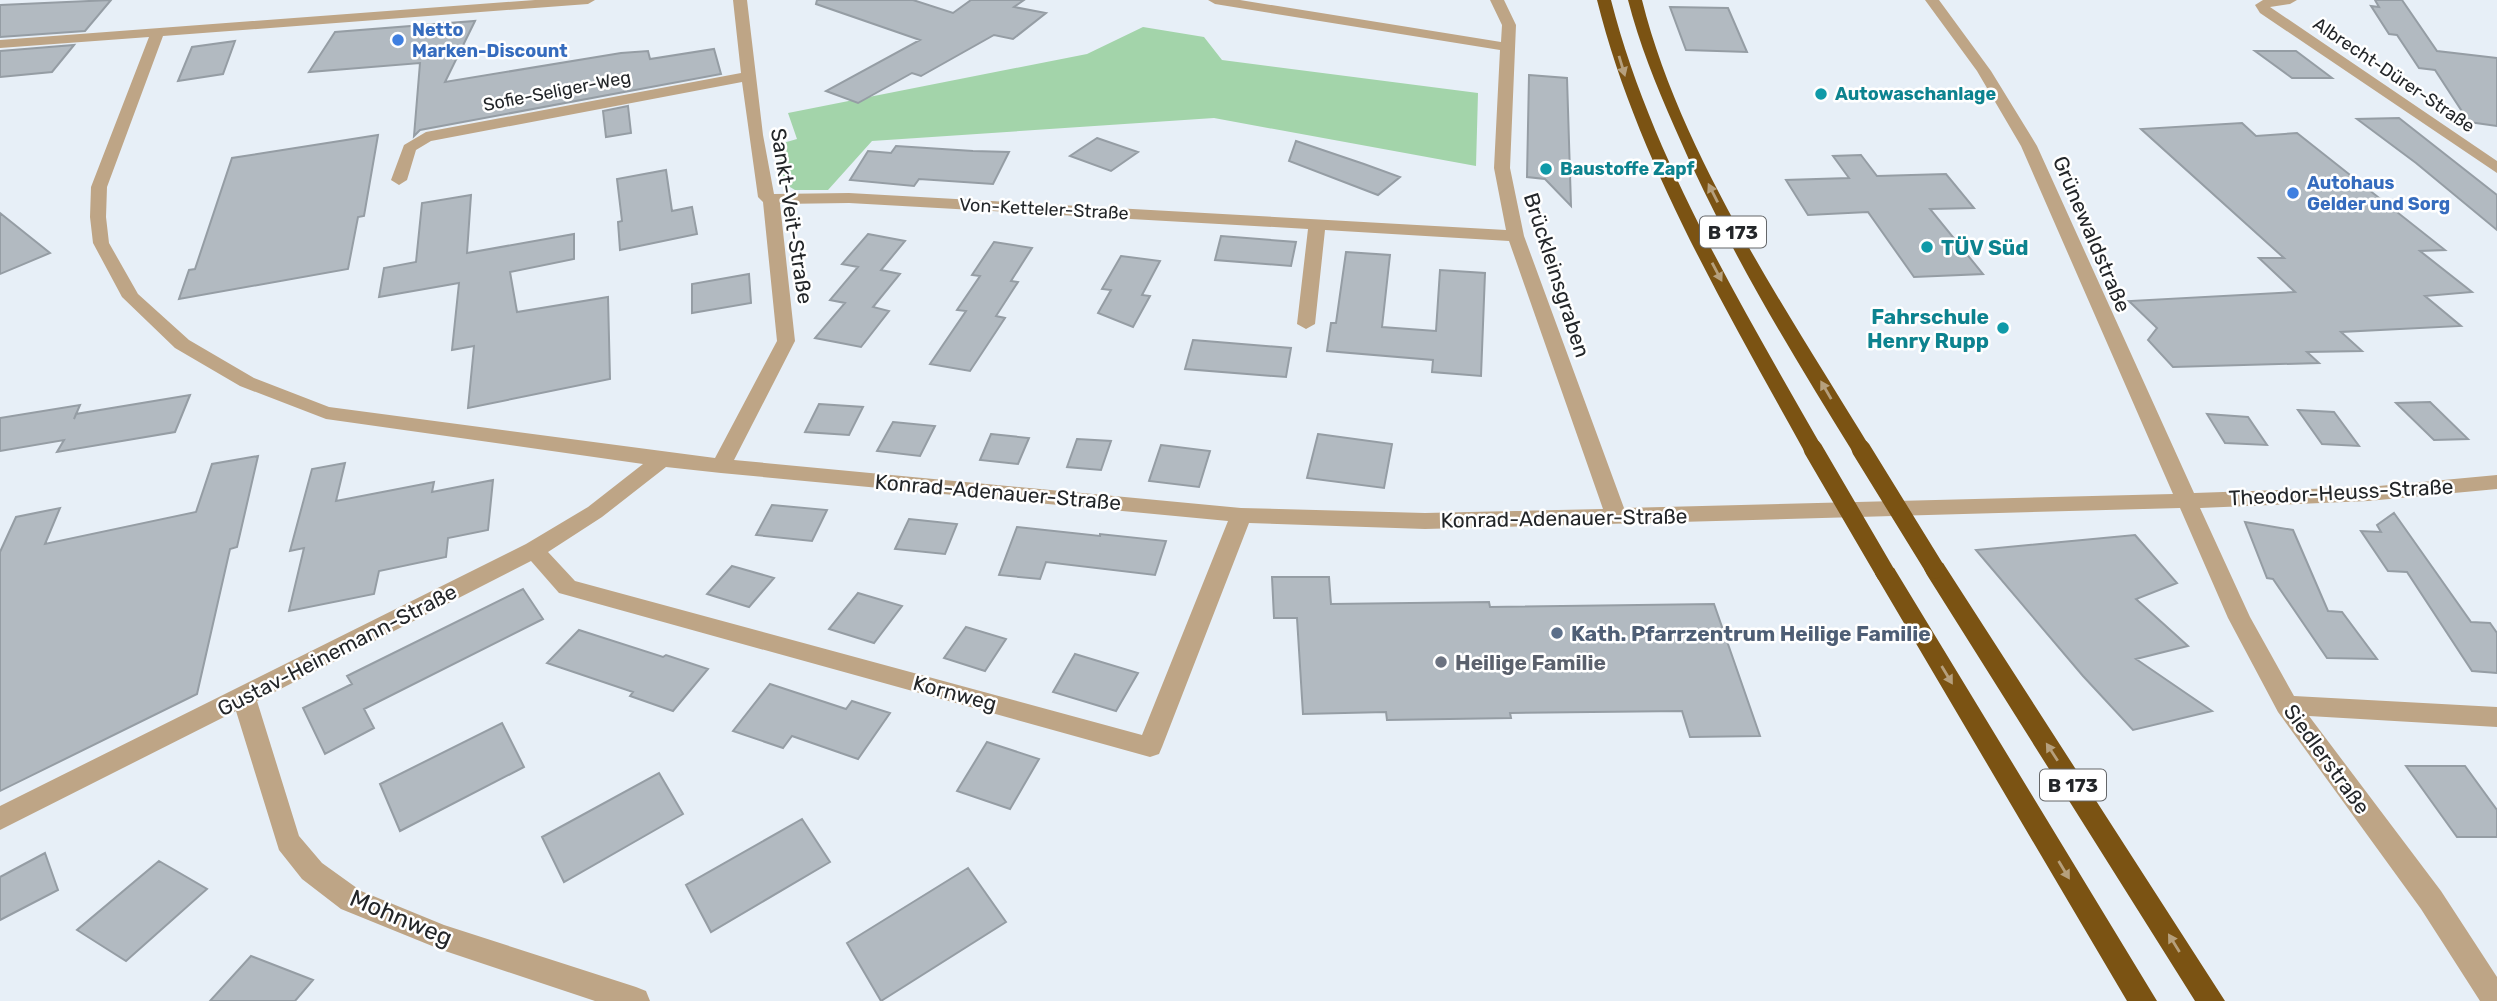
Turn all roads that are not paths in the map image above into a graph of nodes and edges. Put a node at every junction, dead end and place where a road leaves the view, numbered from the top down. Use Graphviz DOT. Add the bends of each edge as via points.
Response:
graph roads {
  1 [pos="588,0"];
  2 [pos="740,0"];
  3 [pos="1215,0"];
  4 [pos="1497,0"];
  5 [pos="1604,0"];
  6 [pos="1635,0"];
  7 [pos="1932,0"];
  8 [pos="2290,0"];
  9 [pos="157,33"];
  10 [pos="0,44"];
  11 [pos="1509,47"];
  12 [pos="749,76"];
  13 [pos="2497,168"];
  14 [pos="399,180"];
  15 [pos="771,199"];
  16 [pos="1317,224"];
  17 [pos="1516,236"];
  18 [pos="1306,324"];
  19 [pos="662,460"];
  20 [pos="720,466"];
  21 [pos="2497,482"];
  22 [pos="2185,501"];
  23 [pos="1241,515"];
  24 [pos="1617,517"];
  25 [pos="534,550"];
  26 [pos="244,697"];
  27 [pos="2287,705"];
  28 [pos="2497,717"];
  29 [pos="0,819"];
  30 [pos="636,1001"];
  31 [pos="2143,1001"];
  32 [pos="2211,1001"];
  33 [pos="2496,1001"];
  1 -- 9 [label="street"];
  2 -- 12 [label="street, Sankt-Veit-Straße"];
  3 -- 11 [label="street"];
  4 -- 11 [label="street, Brückleinsgraben" via="1509,25"];
  5 -- 31 [label="highway, B 173, one-way, bridge" via="1627,80 1689,219 1813,449"];
  32 -- 6 [label="highway, B 173, one-way, bridge" via="1935,569 1712,192 1660,76"];
  7 -- 22 [label="street, Grünewaldstraße" via="1967,42 2029,146"];
  8 -- 13 [label="street, Albrecht-Dürer-Straße" via="2262,5"];
  9 -- 10 [label="street"];
  9 -- 19 [label="street, Konrad-Adenauer-Straße" via="99,187 98,217 101,243 131,298 182,344 247,382 326,413"];
  11 -- 17 [label="street, Brückleinsgraben" via="1503,168"];
  12 -- 14 [label="street, Sofie-Seliger-Weg" via="426,137 410,148"];
  12 -- 15 [label="street, Sankt-Veit-Straße" via="766,197"];
  15 -- 16 [label="street, Von-Ketteler-Straße" via="849,198"];
  15 -- 20 [label="street, Sankt-Veit-Straße" via="786,341"];
  16 -- 17 [label="street, Von-Ketteler-Straße"];
  16 -- 18 [label="street"];
  17 -- 24 [label="street, Brückleinsgraben"];
  19 -- 20 [label="street, Konrad-Adenauer-Straße"];
  19 -- 25 [label="street, Gustav-Heinemann-Straße"];
  20 -- 23 [label="street, Konrad-Adenauer-Straße"];
  21 -- 22 [label="street, Theodor-Heuss-Straße" via="2368,494"];
  22 -- 24 [label="street, Konrad-Adenauer-Straße"];
  22 -- 27 [label="street, Siedlerstraße" via="2239,618"];
  23 -- 24 [label="street, Konrad-Adenauer-Straße" via="1425,521"];
  23 -- 25 [label="street, Kornweg" via="1150,747 567,587"];
  25 -- 26 [label="street, Gustav-Heinemann-Straße"];
  26 -- 29 [label="street, Gustav-Heinemann-Straße"];
  26 -- 30 [label="street, Mohnweg" via="288,842 312,871 351,900 377,911"];
  27 -- 28 [label="street"];
  27 -- 33 [label="street, Siedlerstraße" via="2431,900"];
}
